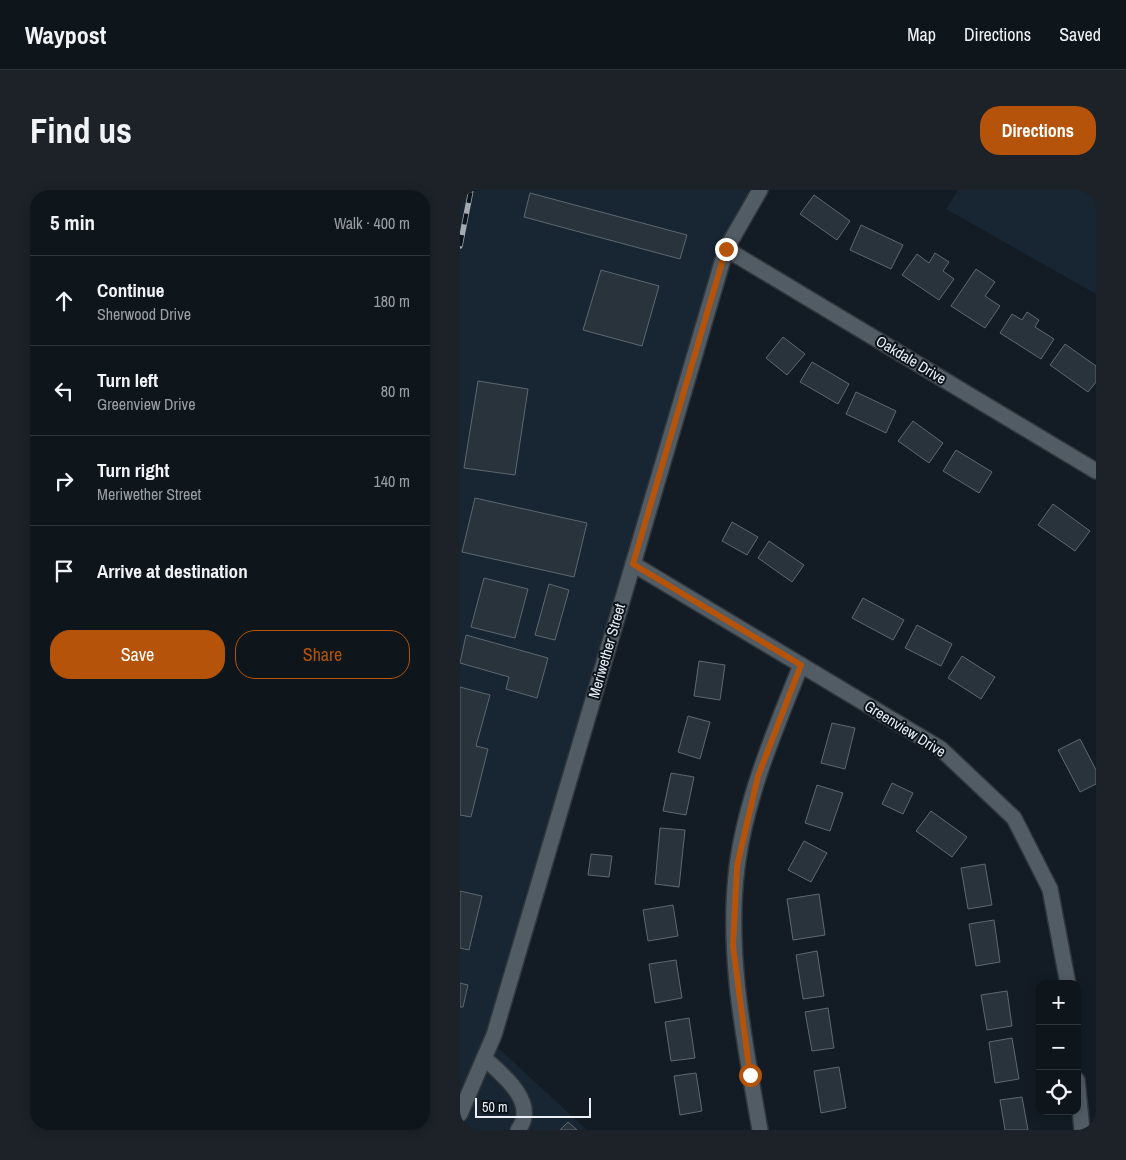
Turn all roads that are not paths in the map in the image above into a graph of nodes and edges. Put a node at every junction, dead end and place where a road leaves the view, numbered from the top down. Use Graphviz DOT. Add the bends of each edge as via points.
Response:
graph roads {
  1 [pos="760,190"];
  2 [pos="726,249"];
  3 [pos="1096,471"];
  4 [pos="633,564"];
  5 [pos="801,665"];
  6 [pos="1067,980"];
  7 [pos="484,1058"];
  8 [pos="460,1114"];
  9 [pos="1080,1115"];
  10 [pos="518,1130"];
  11 [pos="760,1130"];
  12 [pos="1082,1130"];
  1 -- 2 [label="street, Meriwether Street"];
  2 -- 3 [label="street, Oakdale Drive"];
  2 -- 4 [label="street, Meriwether Street"];
  4 -- 5 [label="street, Greenview Drive"];
  4 -- 7 [label="street, Meriwether Street" via="494,1035"];
  5 -- 6 [label="street, Greenview Drive" via="941,749 1014,818 1050,889"];
  5 -- 11 [label="street" via="758,776 737,866 733,946"];
  7 -- 8 [label="street, Meriwether Street"];
  7 -- 10 [label="street" via="515,1087 523,1103 522,1125"];
  9 -- 12 [label="street"];
}
